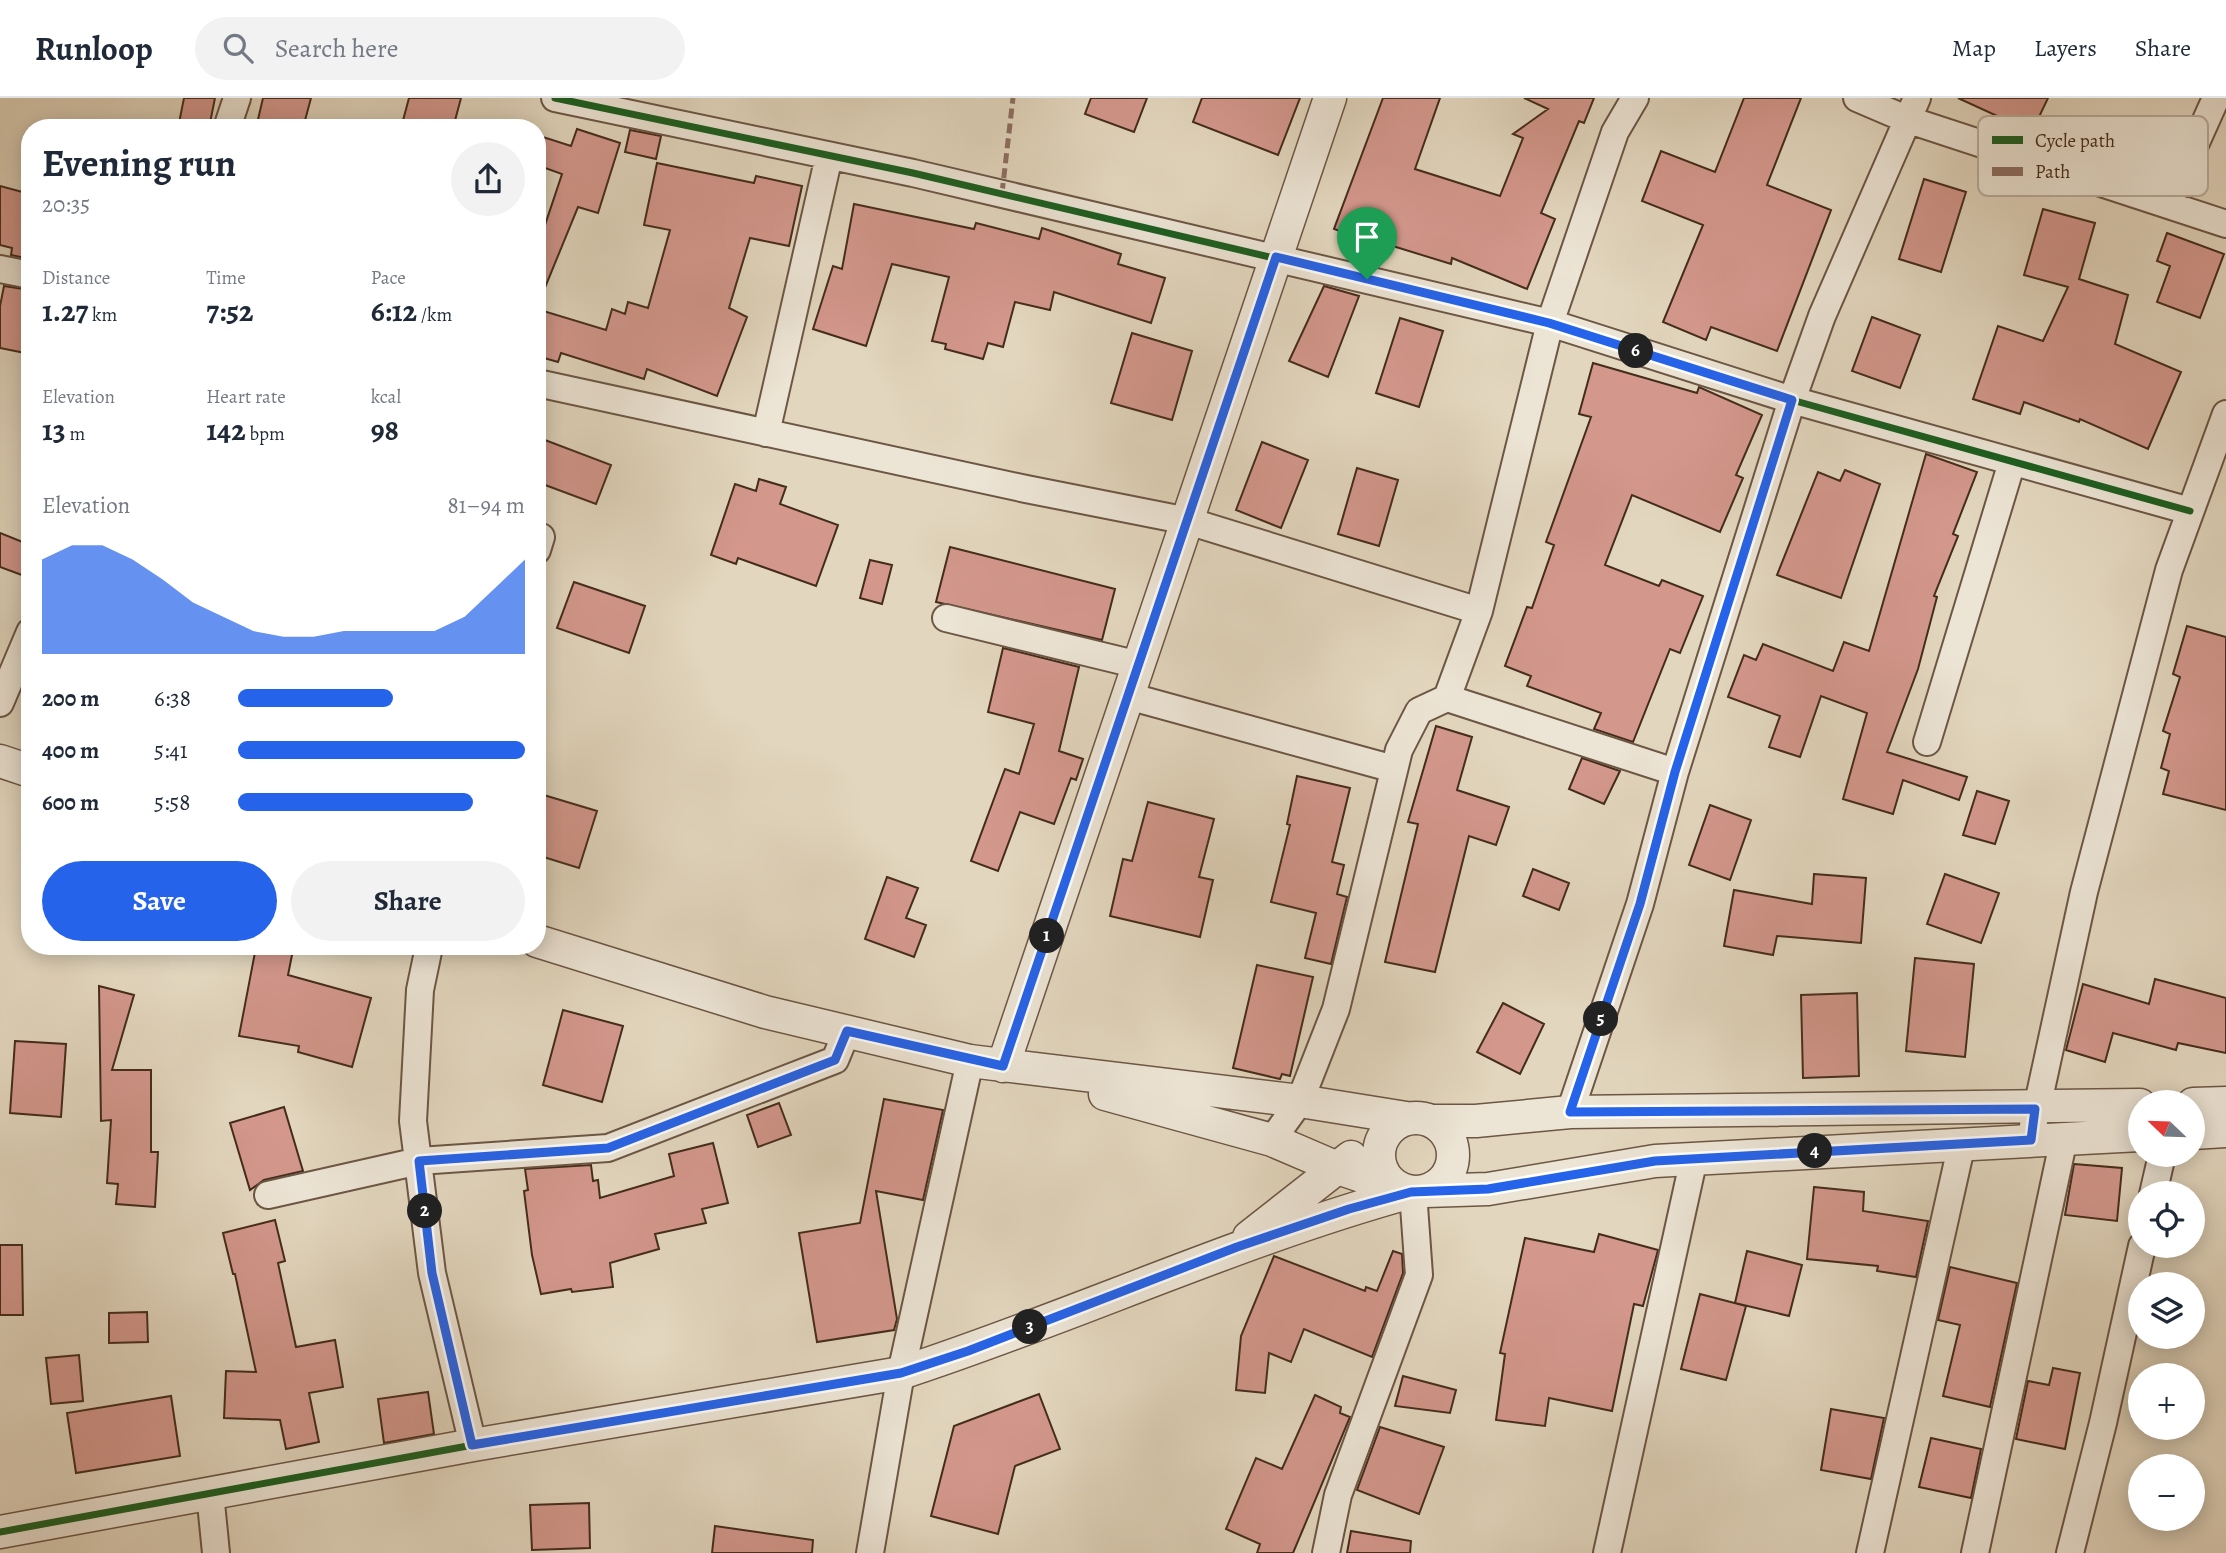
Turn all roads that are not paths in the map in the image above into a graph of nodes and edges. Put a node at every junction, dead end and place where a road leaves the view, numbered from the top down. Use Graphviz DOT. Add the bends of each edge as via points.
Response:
graph roads {
  1 [pos="237,98"];
  2 [pos="555,98"];
  3 [pos="1330,98"];
  4 [pos="1635,98"];
  5 [pos="1857,98"];
  6 [pos="2216,98"];
  7 [pos="620,104"];
  8 [pos="1911,109"];
  9 [pos="2208,116"];
  10 [pos="230,119"];
  11 [pos="1978,134"];
  12 [pos="829,156"];
  13 [pos="2144,196"];
  14 [pos="2172,196"];
  15 [pos="2168,205"];
  16 [pos="2226,225"];
  17 [pos="1276,257"];
  18 [pos="0,269"];
  19 [pos="21,273"];
  20 [pos="1549,323"];
  21 [pos="546,385"];
  22 [pos="1792,400"];
  23 [pos="2226,414"];
  24 [pos="766,433"];
  25 [pos="2012,462"];
  26 [pos="2190,512"];
  27 [pos="1188,521"];
  28 [pos="1479,611"];
  29 [pos="946,618"];
  30 [pos="21,653"];
  31 [pos="1139,665"];
  32 [pos="1128,696"];
  33 [pos="1447,698"];
  34 [pos="0,703"];
  35 [pos="1927,742"];
  36 [pos="0,761"];
  37 [pos="21,768"];
  38 [pos="1394,769"];
  39 [pos="1675,772"];
  40 [pos="546,944"];
  41 [pos="427,955"];
  42 [pos="847,1031"];
  43 [pos="970,1061"];
  44 [pos="1003,1066"];
  45 [pos="1300,1101"];
  46 [pos="2226,1103"];
  47 [pos="2205,1104"];
  48 [pos="2128,1105"];
  49 [pos="2035,1109"];
  50 [pos="1570,1112"];
  51 [pos="1408,1125"];
  52 [pos="2226,1131"];
  53 [pos="2205,1132"];
  54 [pos="2128,1135"];
  55 [pos="2064,1138"];
  56 [pos="1272,1140"];
  57 [pos="2031,1140"];
  58 [pos="1962,1143"];
  59 [pos="1694,1158"];
  60 [pos="419,1161"];
  61 [pos="1335,1167"];
  62 [pos="1412,1191"];
  63 [pos="268,1195"];
  64 [pos="1237,1247"];
  65 [pos="2139,1258"];
  66 [pos="901,1373"];
  67 [pos="472,1445"];
  68 [pos="210,1493"];
  69 [pos="0,1532"];
  70 [pos="216,1553"];
  71 [pos="870,1553"];
  72 [pos="1326,1553"];
  73 [pos="1607,1553"];
  74 [pos="1870,1553"];
  75 [pos="1975,1553"];
  76 [pos="2070,1553"];
  1 -- 10 [label="street"];
  2 -- 7 [label="street"];
  3 -- 17 [label="street"];
  4 -- 20 [label="street" via="1615,132"];
  5 -- 8 [label="street"];
  6 -- 9 [label="street"];
  7 -- 12 [label="street"];
  8 -- 11 [label="street"];
  8 -- 22 [label="street" via="1822,316"];
  12 -- 17 [label="street"];
  12 -- 24 [label="street"];
  13 -- 15 [label="street"];
  14 -- 15 [label="street"];
  15 -- 16 [label="street"];
  17 -- 20 [label="street"];
  17 -- 27 [label="street"];
  18 -- 19 [label="street"];
  20 -- 22 [label="street"];
  20 -- 28 [label="street"];
  21 -- 24 [label="street"];
  22 -- 25 [label="street"];
  22 -- 39 [label="street"];
  23 -- 26 [label="street"];
  24 -- 27 [label="street"];
  25 -- 26 [label="street"];
  25 -- 35 [label="street"];
  26 -- 49 [label="street" via="2169,570 2084,892"];
  27 -- 28 [label="street"];
  27 -- 31 [label="street"];
  28 -- 33 [label="street"];
  29 -- 31 [label="street"];
  30 -- 34 [label="street"];
  31 -- 32 [label="street"];
  32 -- 38 [label="street"];
  32 -- 44 [label="street"];
  33 -- 38 [label="street" via="1419,711"];
  33 -- 39 [label="street"];
  36 -- 37 [label="street"];
  38 -- 45 [label="street" via="1336,1009"];
  39 -- 50 [label="street" via="1640,904"];
  40 -- 42 [label="street" via="765,1012"];
  41 -- 60 [label="street" via="420,990 413,1121"];
  42 -- 43 [label="street"];
  42 -- 60 [label="street" via="835,1060 608,1148"];
  43 -- 44 [label="street"];
  43 -- 66 [label="street"];
  44 -- 45 [label="street"];
  44 -- 56 [label="street"];
  45 -- 51 [label="street"];
  45 -- 56 [label="street"];
  46 -- 47 [label="street"];
  48 -- 49 [label="street"];
  49 -- 50 [label="street"];
  49 -- 57 [label="street"];
  50 -- 51 [label="street"];
  51 -- 61 [label="street"];
  51 -- 62 [label="street" via="1378,1150 1386,1178"];
  51 -- 62 [label="street" via="1446,1131 1454,1159 1439,1185"];
  52 -- 53 [label="street"];
  54 -- 55 [label="street"];
  55 -- 57 [label="street"];
  55 -- 75 [label="street"];
  56 -- 61 [label="street"];
  57 -- 58 [label="street"];
  58 -- 59 [label="street"];
  58 -- 74 [label="street"];
  59 -- 62 [label="street" via="1488,1189"];
  59 -- 73 [label="street"];
  60 -- 63 [label="street"];
  60 -- 67 [label="street" via="432,1273"];
  61 -- 62 [label="street"];
  61 -- 64 [label="street"];
  62 -- 64 [label="street"];
  62 -- 72 [label="street" via="1419,1275 1338,1495"];
  64 -- 66 [label="street"];
  65 -- 76 [label="street"];
  66 -- 67 [label="street"];
  66 -- 71 [label="street"];
  67 -- 68 [label="street"];
  68 -- 69 [label="street"];
  68 -- 70 [label="street"];
}
